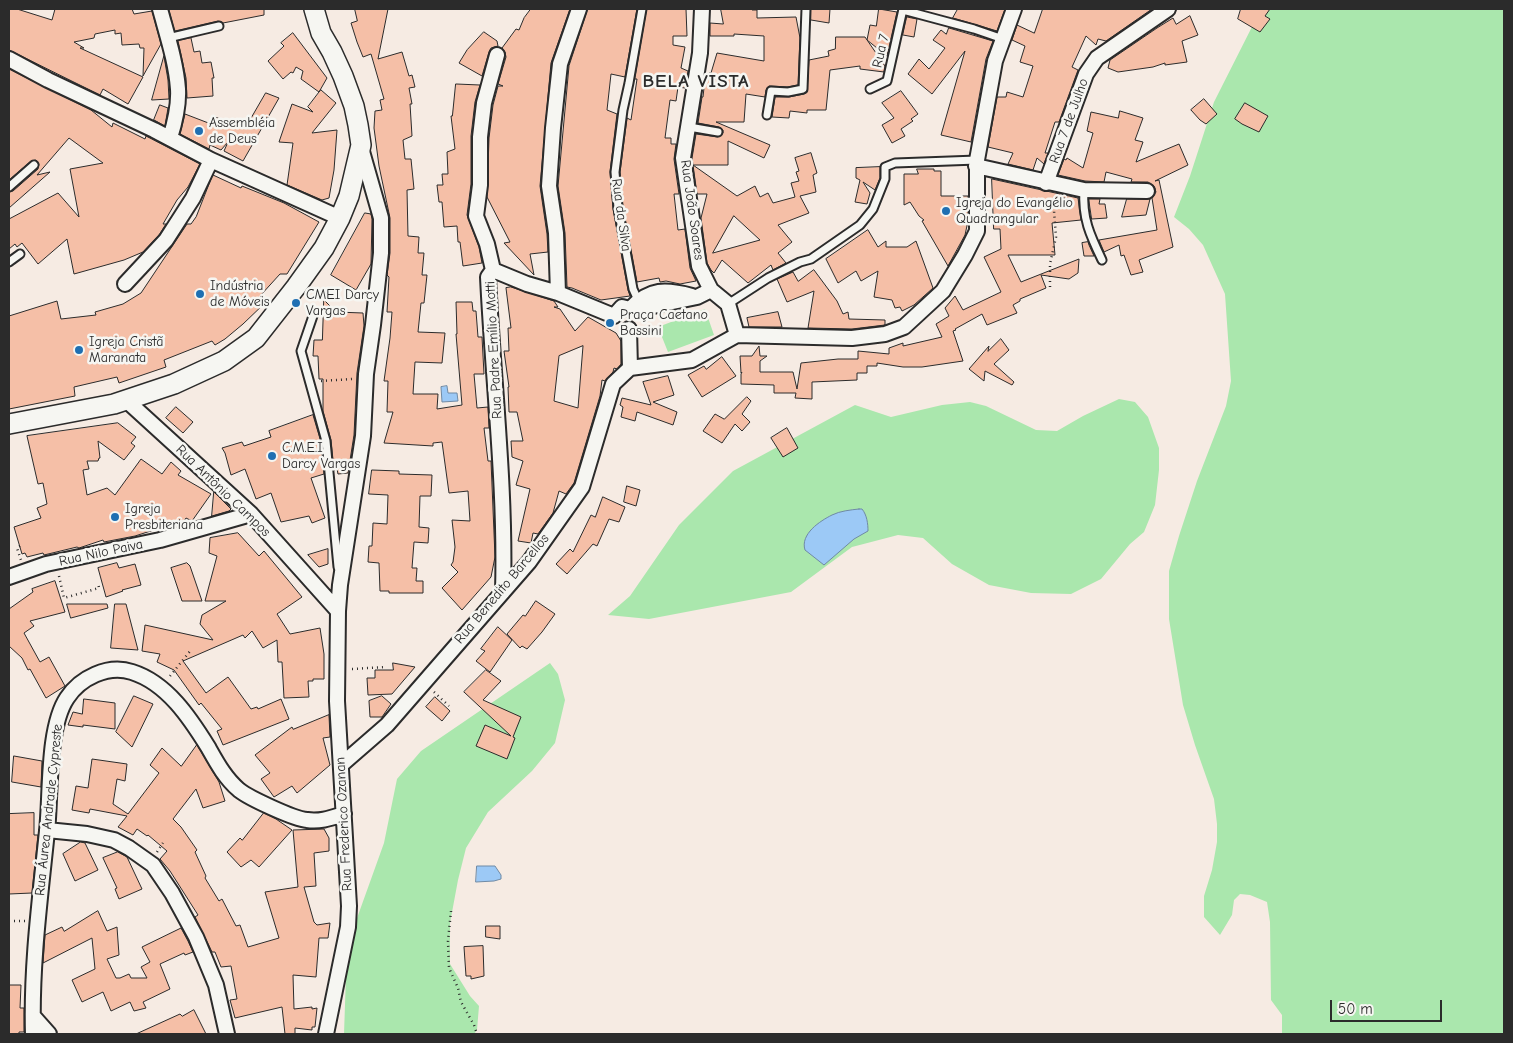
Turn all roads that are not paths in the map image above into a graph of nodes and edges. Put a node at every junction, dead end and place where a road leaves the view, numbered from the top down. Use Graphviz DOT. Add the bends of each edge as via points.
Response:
graph roads {
  1 [pos="160,9"];
  2 [pos="314,9"];
  3 [pos="578,9"];
  4 [pos="642,9"];
  5 [pos="702,9"];
  6 [pos="806,9"];
  7 [pos="1014,9"];
  8 [pos="1168,9"];
  9 [pos="903,10"];
  10 [pos="219,26"];
  11 [pos="168,38"];
  12 [pos="1003,40"];
  13 [pos="497,56"];
  14 [pos="9,59"];
  15 [pos="870,89"];
  16 [pos="767,115"];
  17 [pos="688,127"];
  18 [pos="718,132"];
  19 [pos="170,138"];
  20 [pos="360,145"];
  21 [pos="211,160"];
  22 [pos="977,163"];
  23 [pos="34,165"];
  24 [pos="1046,183"];
  25 [pos="9,187"];
  26 [pos="1084,190"];
  27 [pos="1147,191"];
  28 [pos="340,218"];
  29 [pos="20,254"];
  30 [pos="1102,260"];
  31 [pos="9,262"];
  32 [pos="493,270"];
  33 [pos="125,284"];
  34 [pos="711,290"];
  35 [pos="558,293"];
  36 [pos="728,304"];
  37 [pos="634,306"];
  38 [pos="314,314"];
  39 [pos="614,316"];
  40 [pos="629,330"];
  41 [pos="737,336"];
  42 [pos="630,368"];
  43 [pos="126,400"];
  44 [pos="9,424"];
  45 [pos="251,514"];
  46 [pos="9,578"];
  47 [pos="340,585"];
  48 [pos="503,592"];
  49 [pos="338,611"];
  50 [pos="341,764"];
  51 [pos="344,814"];
  52 [pos="47,830"];
  53 [pos="32,1016"];
  54 [pos="33,1034"];
  55 [pos="49,1034"];
  56 [pos="227,1034"];
  57 [pos="326,1034"];
  1 -- 11 [label="street"];
  2 -- 20 [label="main road" via="321,34 343,76 358,125"];
  3 -- 35 [label="street" via="560,64 553,128 549,186 556,233"];
  4 -- 37 [label="lane, Rua da Silva" via="622,110 615,172"];
  5 -- 17 [label="street, Rua João Soares" via="700,54"];
  6 -- 16 [label="lane" via="803,89 772,91"];
  7 -- 12 [label="street"];
  8 -- 24 [label="street, Rua 7 de Julho" via="1097,58 1086,74"];
  9 -- 12 [label="lane"];
  9 -- 15 [label="lane, Rua 7" via="887,81"];
  10 -- 11 [label="lane"];
  11 -- 19 [label="street" via="178,89 177,114"];
  12 -- 22 [label="street" via="995,61"];
  13 -- 32 [label="street, Rua Padre Emílio Motti" via="484,103 476,216"];
  14 -- 19 [label="street"];
  17 -- 18 [label="lane"];
  17 -- 34 [label="street, Rua João Soares" via="683,158 694,242 699,266"];
  19 -- 21 [label="street"];
  20 -- 28 [label="main road" via="350,196"];
  20 -- 47 [label="street, Rua Frederico Ozanan" via="380,218 380,253 366,374 363,436"];
  21 -- 28 [label="street"];
  21 -- 33 [label="street" via="193,198 166,240"];
  22 -- 24 [label="street"];
  22 -- 36 [label="lane" via="895,163 885,167 885,179 873,209 860,225 811,258 768,278"];
  22 -- 41 [label="street" via="977,231 942,291 904,327 885,334 852,338"];
  23 -- 25 [label="lane"];
  24 -- 26 [label="street"];
  26 -- 27 [label="street"];
  26 -- 30 [label="lane" via="1088,229"];
  28 -- 43 [label="main road" via="324,248 256,338 224,361 174,384"];
  29 -- 31 [label="lane"];
  32 -- 35 [label="street"];
  32 -- 48 [label="street, Rua Padre Emílio Motti" via="488,277 498,423"];
  34 -- 36 [label="street"];
  34 -- 37 [label="street" via="698,297"];
  35 -- 39 [label="street"];
  36 -- 41 [label="street"];
  37 -- 39 [label="street" via="622,307"];
  37 -- 40 [label="street" via="638,321"];
  38 -- 47 [label="lane" via="301,351 326,441"];
  39 -- 40 [label="street" via="617,326"];
  40 -- 42 [label="street"];
  41 -- 42 [label="street" via="692,360"];
  42 -- 48 [label="street, Rua Benedito Barcellos" via="613,384 582,486"];
  43 -- 44 [label="main road"];
  43 -- 45 [label="street, Rua Antônio Campos"];
  45 -- 46 [label="street, Rua Nilo Paiva" via="160,540 56,562"];
  45 -- 49 [label="street, Rua Antônio Campos"];
  47 -- 49 [label="street, Rua Frederico Ozanan"];
  48 -- 50 [label="street, Rua Benedito Barcellos" via="387,725"];
  49 -- 50 [label="street, Rua Frederico Ozanan" via="337,701"];
  50 -- 51 [label="street, Rua Frederico Ozanan"];
  51 -- 52 [label="street, Rua Áurea Andrade Cypreste" via="324,820 305,820 240,791 226,778 196,728 162,687 131,671 116,670 81,682 66,699 54,740"];
  51 -- 57 [label="street, Rua Frederico Ozanan" via="348,927"];
  52 -- 53 [label="street, Rua Áurea Andrade Cypreste" via="34,949"];
  52 -- 56 [label="street" via="114,840 153,866 196,937 216,985"];
  53 -- 54 [label="street, Rua Áurea Andrade Cypreste"];
  53 -- 55 [label="street"];
}
